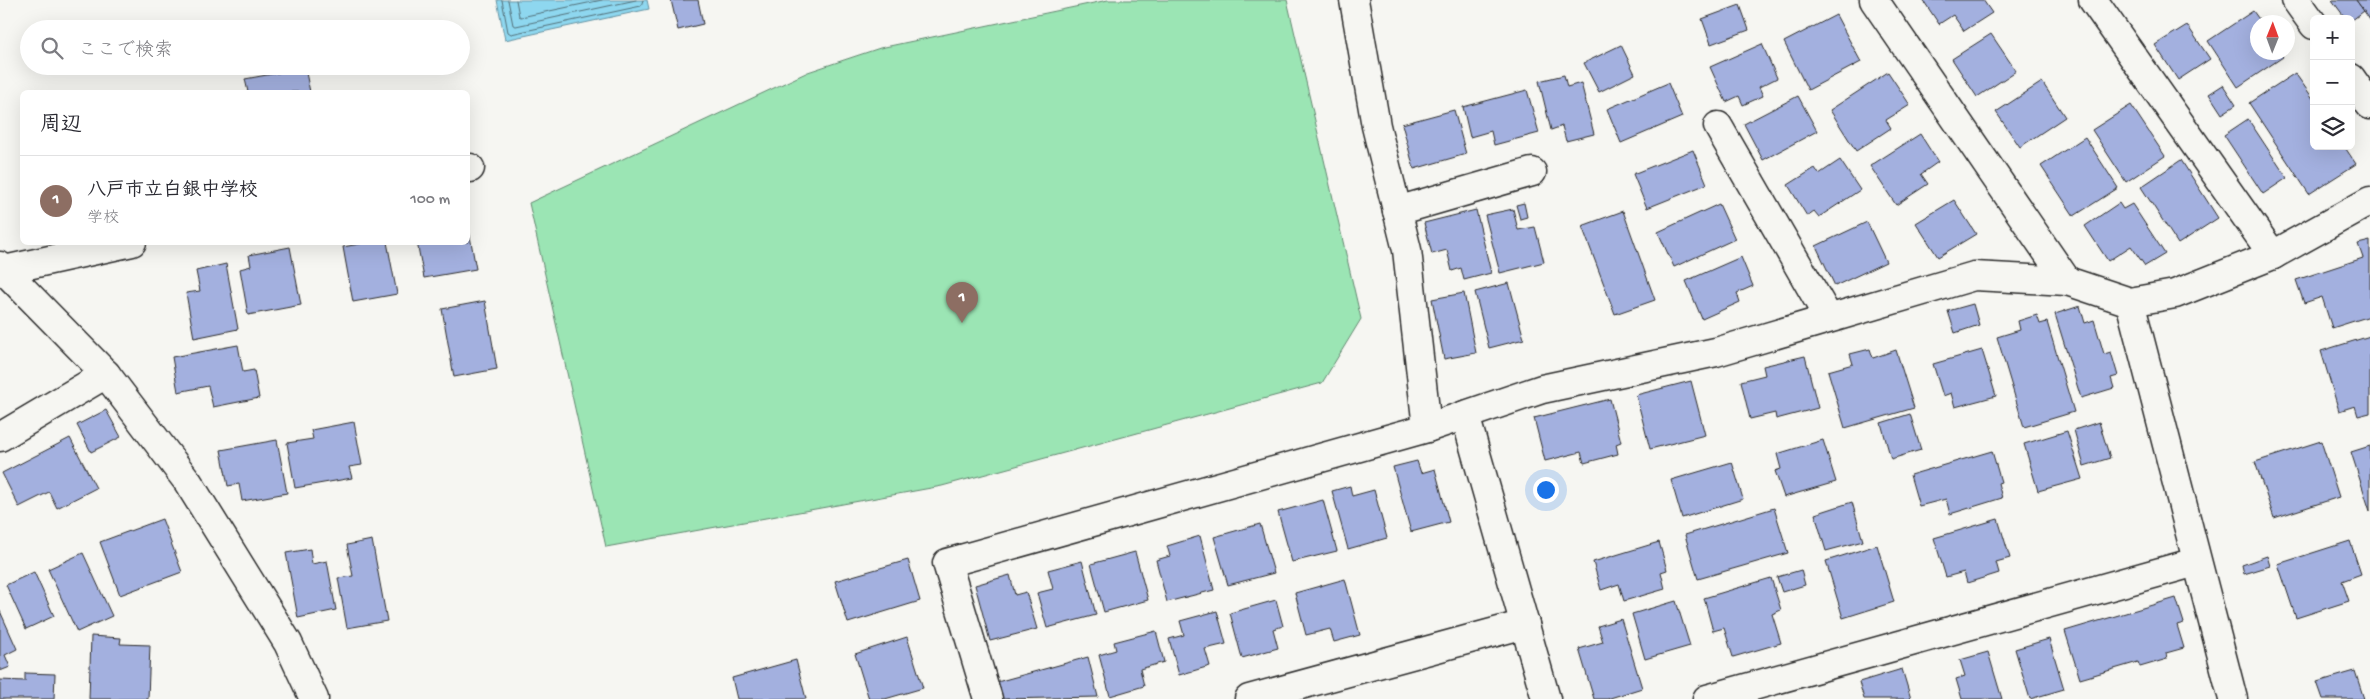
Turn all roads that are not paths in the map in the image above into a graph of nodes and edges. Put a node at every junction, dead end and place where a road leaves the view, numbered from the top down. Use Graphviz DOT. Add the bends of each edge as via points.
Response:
graph roads {
  1 [pos="1354,0"];
  2 [pos="1874,0"];
  3 [pos="2093,0"];
  4 [pos="2296,0"];
  5 [pos="2310,19"];
  6 [pos="2355,84"];
  7 [pos="2370,105"];
  8 [pos="1718,126"];
  9 [pos="1532,172"];
  10 [pos="2370,202"];
  11 [pos="1397,211"];
  12 [pos="118,245"];
  13 [pos="2273,255"];
  14 [pos="2,269"];
  15 [pos="2066,281"];
  16 [pos="2130,302"];
  17 [pos="1828,318"];
  18 [pos="106,374"];
  19 [pos="1465,415"];
  20 [pos="1427,428"];
  21 [pos="0,437"];
  22 [pos="2196,562"];
  23 [pos="1525,624"];
  24 [pos="314,699"];
  25 [pos="988,699"];
  26 [pos="1249,699"];
  27 [pos="1546,699"];
  28 [pos="1707,699"];
  29 [pos="2233,699"];
  1 -- 11 [label="street" via="1376,126"];
  2 -- 15 [label="street"];
  3 -- 13 [label="street"];
  4 -- 5 [label="street"];
  6 -- 7 [label="street"];
  8 -- 17 [label="street"];
  9 -- 11 [label="street"];
  10 -- 13 [label="street"];
  11 -- 20 [label="street" via="1407,250"];
  12 -- 14 [label="street"];
  13 -- 16 [label="street" via="2175,294"];
  14 -- 18 [label="street"];
  15 -- 16 [label="street"];
  15 -- 17 [label="street" via="1974,276"];
  16 -- 22 [label="street"];
  17 -- 19 [label="street" via="1716,352 1542,389"];
  18 -- 21 [label="street"];
  18 -- 24 [label="street" via="188,482 288,643"];
  19 -- 20 [label="street"];
  19 -- 23 [label="street"];
  20 -- 25 [label="street" via="947,563"];
  22 -- 28 [label="street"];
  22 -- 29 [label="street"];
  23 -- 26 [label="street"];
  23 -- 27 [label="street"];
}
